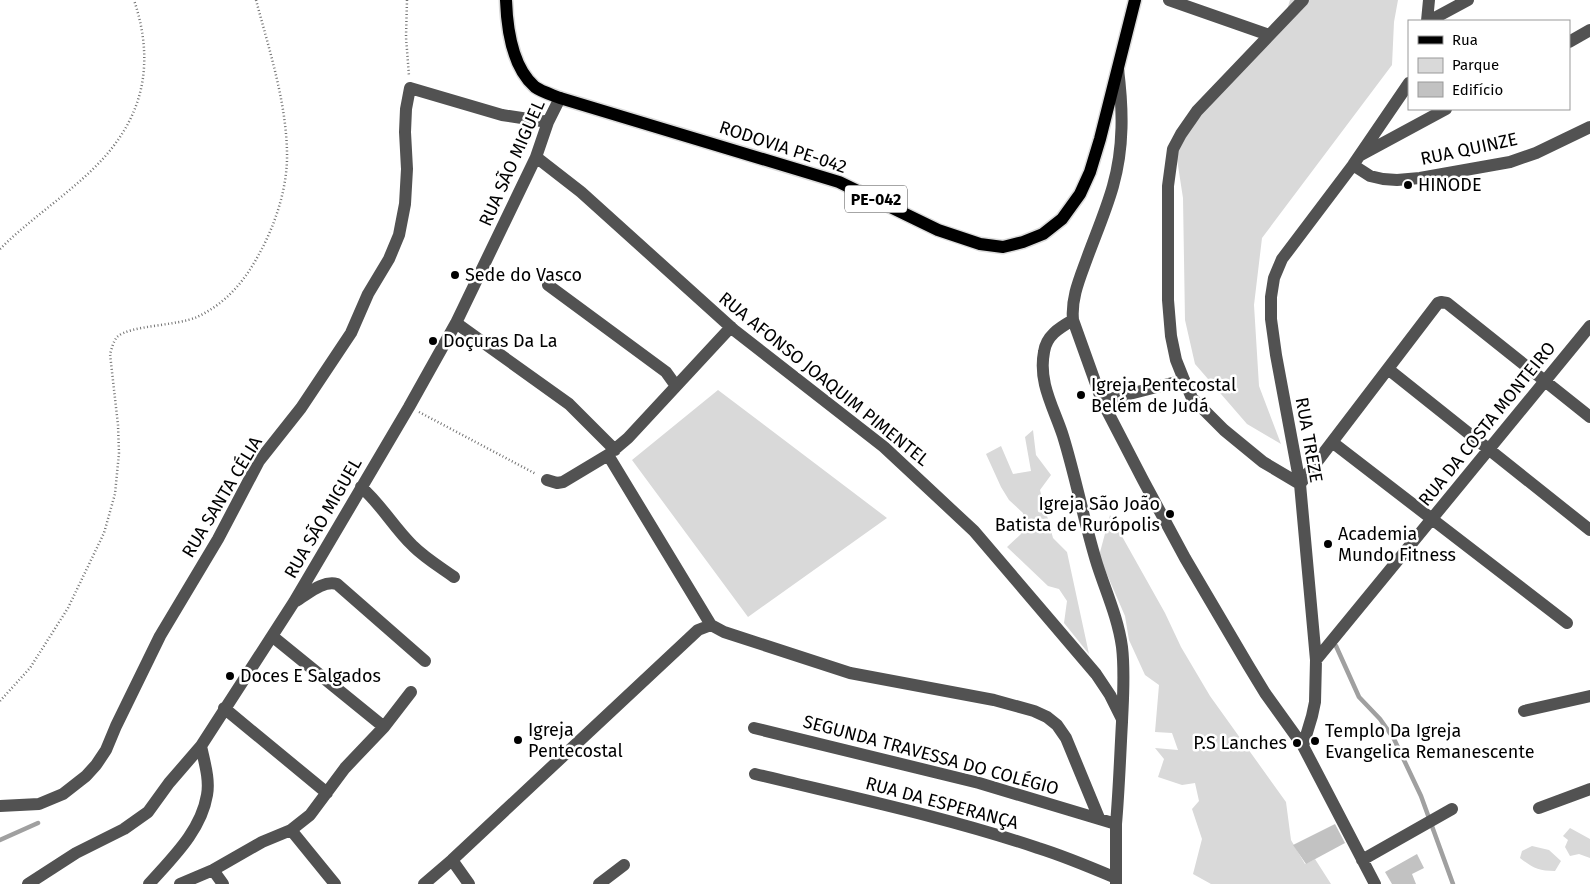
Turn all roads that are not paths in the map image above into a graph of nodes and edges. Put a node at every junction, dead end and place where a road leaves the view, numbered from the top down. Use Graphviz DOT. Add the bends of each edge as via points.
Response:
graph roads {
  1 [pos="506,0"];
  2 [pos="1135,0"];
  3 [pos="1169,0"];
  4 [pos="1303,0"];
  5 [pos="1429,0"];
  6 [pos="1468,0"];
  7 [pos="1428,20"];
  8 [pos="1430,20"];
  9 [pos="1590,30"];
  10 [pos="1269,35"];
  11 [pos="1570,41"];
  12 [pos="1118,66"];
  13 [pos="1408,84"];
  14 [pos="560,98"];
  15 [pos="1444,110"];
  16 [pos="548,122"];
  17 [pos="1590,127"];
  18 [pos="536,157"];
  19 [pos="1355,161"];
  20 [pos="548,284"];
  21 [pos="1073,320"];
  22 [pos="456,323"];
  23 [pos="1590,326"];
  24 [pos="731,327"];
  25 [pos="1388,369"];
  26 [pos="1184,380"];
  27 [pos="1546,380"];
  28 [pos="676,386"];
  29 [pos="1102,401"];
  30 [pos="1590,417"];
  31 [pos="1332,442"];
  32 [pos="1489,450"];
  33 [pos="611,453"];
  34 [pos="547,480"];
  35 [pos="1300,484"];
  36 [pos="361,487"];
  37 [pos="1432,519"];
  38 [pos="1590,530"];
  39 [pos="454,577"];
  40 [pos="294,602"];
  41 [pos="1567,623"];
  42 [pos="711,625"];
  43 [pos="272,636"];
  44 [pos="1316,660"];
  45 [pos="425,661"];
  46 [pos="411,692"];
  47 [pos="1590,696"];
  48 [pos="224,708"];
  49 [pos="1524,711"];
  50 [pos="1122,719"];
  51 [pos="384,726"];
  52 [pos="754,728"];
  53 [pos="201,746"];
  54 [pos="1303,746"];
  55 [pos="755,774"];
  56 [pos="1590,788"];
  57 [pos="327,793"];
  58 [pos="0,806"];
  59 [pos="1538,808"];
  60 [pos="1452,809"];
  61 [pos="1099,818"];
  62 [pos="1116,824"];
  63 [pos="291,830"];
  64 [pos="452,860"];
  65 [pos="1362,860"];
  66 [pos="624,865"];
  67 [pos="213,870"];
  68 [pos="1116,881"];
  69 [pos="28,884"];
  70 [pos="149,884"];
  71 [pos="180,884"];
  72 [pos="223,884"];
  73 [pos="335,884"];
  74 [pos="424,884"];
  75 [pos="469,884"];
  76 [pos="599,884"];
  77 [pos="1375,884"];
  1 -- 14 [label="main road, RODOVIA PE-042 / PE-042" via="510,42 521,69 536,87"];
  2 -- 12 [label="main road, RODOVIA PE-042 / PE-042"];
  3 -- 10 [label="street"];
  4 -- 10 [label="street"];
  5 -- 7 [label="street"];
  6 -- 8 [label="street"];
  9 -- 11 [label="street"];
  10 -- 26 [label="street" via="1197,111 1173,150 1168,186 1168,300 1176,360"];
  12 -- 14 [label="main road, RODOVIA PE-042 / PE-042" via="1090,172 1080,194 1062,219 1043,234 1003,247 980,244 938,230 839,182"];
  12 -- 21 [label="street" via="1122,101 1118,161 1113,186 1077,287"];
  13 -- 19 [label="street, RUA TREZE"];
  14 -- 16 [label="street, RUA SÃO MIGUEL"];
  15 -- 19 [label="street"];
  16 -- 18 [label="street, RUA SÃO MIGUEL"];
  16 -- 58 [label="street, RUA SANTA CÉLIA" via="502,115 410,88 406,108 405,204 399,235 351,333 259,461 218,539 160,636 96,765 62,794 39,804"];
  17 -- 19 [label="street, RUA QUINZE" via="1510,162 1420,178 1397,180 1370,176"];
  18 -- 22 [label="street, RUA SÃO MIGUEL"];
  18 -- 24 [label="street, RUA AFONSO JOAQUIM PIMENTEL" via="581,192"];
  19 -- 35 [label="street, RUA TREZE" via="1282,259 1272,287 1271,319 1276,355"];
  20 -- 28 [label="street" via="666,372"];
  21 -- 29 [label="street"];
  21 -- 50 [label="street" via="1058,329 1046,343 1044,380 1118,627 1124,686"];
  22 -- 33 [label="street" via="569,404"];
  22 -- 36 [label="street, RUA SÃO MIGUEL"];
  23 -- 27 [label="street, RUA DA COSTA MONTEIRO"];
  24 -- 28 [label="street"];
  24 -- 50 [label="street, RUA AFONSO JOAQUIM PIMENTEL" via="884,447 974,531 1096,674"];
  25 -- 27 [label="street" via="1441,302 1447,303"];
  25 -- 31 [label="street"];
  25 -- 32 [label="street"];
  26 -- 29 [label="street"];
  26 -- 35 [label="street" via="1192,398 1224,430 1263,462"];
  27 -- 30 [label="street"];
  27 -- 32 [label="street, RUA DA COSTA MONTEIRO"];
  28 -- 33 [label="street"];
  29 -- 54 [label="street" via="1200,583 1261,686"];
  31 -- 35 [label="street"];
  31 -- 37 [label="street"];
  32 -- 37 [label="street, RUA DA COSTA MONTEIRO"];
  32 -- 38 [label="street"];
  33 -- 34 [label="street" via="563,482"];
  33 -- 42 [label="street"];
  35 -- 44 [label="street, RUA TREZE"];
  36 -- 39 [label="street" via="413,546"];
  36 -- 40 [label="street, RUA SÃO MIGUEL"];
  37 -- 41 [label="street"];
  37 -- 44 [label="street, RUA DA COSTA MONTEIRO"];
  40 -- 43 [label="street, RUA SÃO MIGUEL"];
  40 -- 45 [label="street" via="324,584 337,584"];
  42 -- 61 [label="street" via="850,673 994,700 1047,717 1066,738"];
  42 -- 64 [label="street" via="698,630"];
  43 -- 48 [label="street, RUA SÃO MIGUEL"];
  43 -- 51 [label="street"];
  44 -- 54 [label="street, RUA TREZE" via="1315,702"];
  46 -- 51 [label="street"];
  47 -- 49 [label="street"];
  48 -- 53 [label="street, RUA SÃO MIGUEL"];
  48 -- 57 [label="street"];
  50 -- 62 [label="street"];
  51 -- 57 [label="street"];
  52 -- 61 [label="street, SEGUNDA TRAVESSA DO COLÉGIO" via="979,783"];
  53 -- 69 [label="street, RUA SÃO MIGUEL" via="148,812"];
  53 -- 70 [label="street" via="208,778 204,808 188,840"];
  54 -- 65 [label="street"];
  55 -- 68 [label="street, RUA DA ESPERANÇA" via="1010,839 1066,858"];
  56 -- 59 [label="street"];
  57 -- 63 [label="street" via="310,815"];
  60 -- 65 [label="street"];
  61 -- 62 [label="street, SEGUNDA TRAVESSA DO COLÉGIO"];
  62 -- 68 [label="street"];
  63 -- 67 [label="street" via="262,842"];
  63 -- 73 [label="street"];
  64 -- 74 [label="street"];
  64 -- 75 [label="street"];
  65 -- 77 [label="street"];
  66 -- 76 [label="street"];
  67 -- 71 [label="street"];
  67 -- 72 [label="street"];
}
